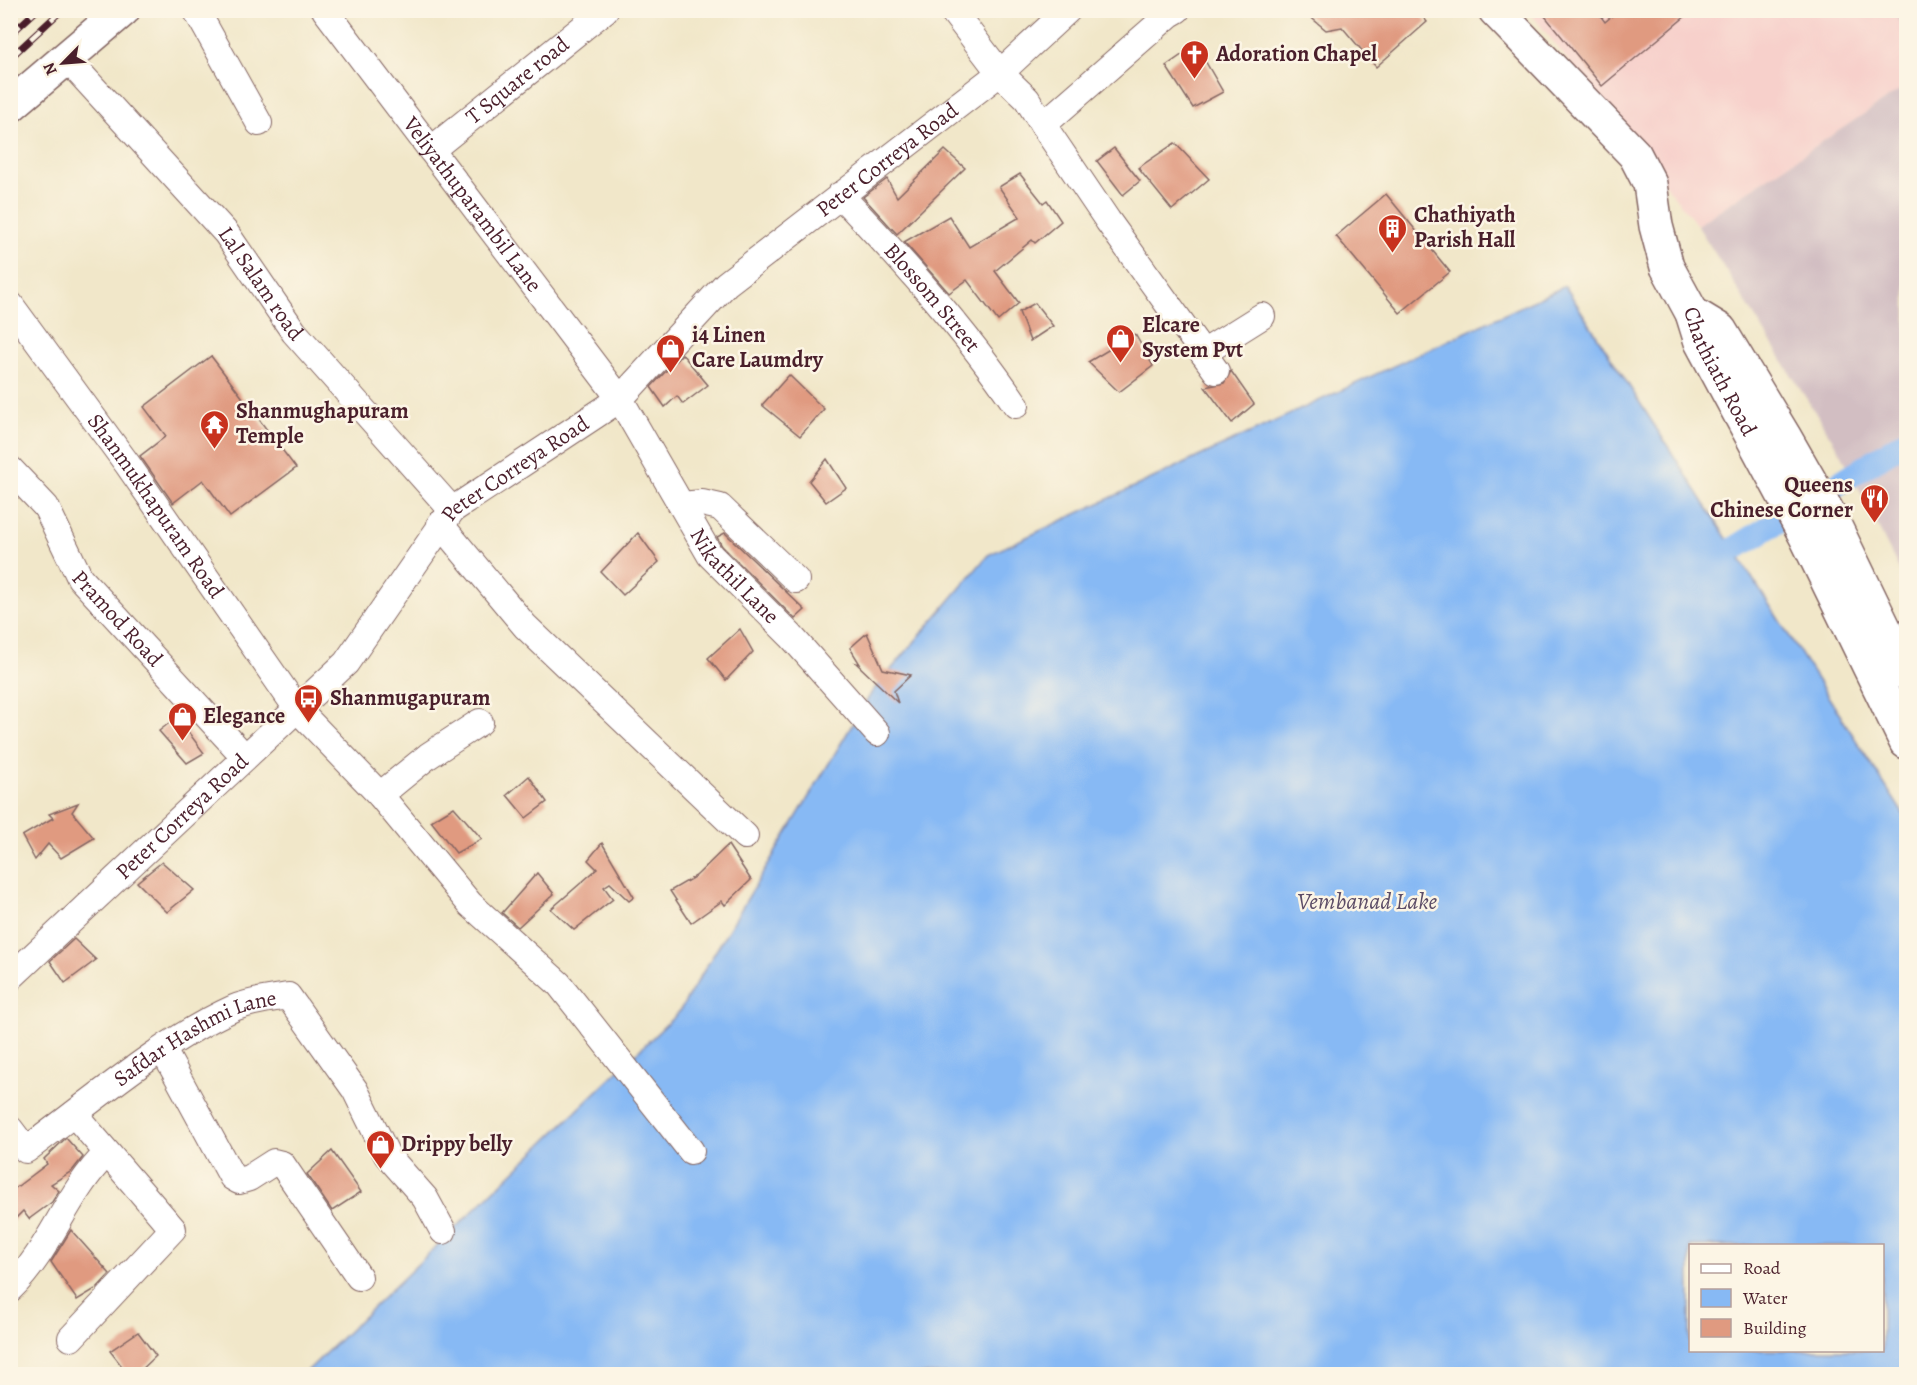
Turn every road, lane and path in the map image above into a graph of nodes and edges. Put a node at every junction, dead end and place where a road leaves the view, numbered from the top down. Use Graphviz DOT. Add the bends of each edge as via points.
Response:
graph roads {
  1 [pos="123,10"];
  2 [pos="196,10"];
  3 [pos="325,10"];
  4 [pos="605,10"];
  5 [pos="952,10"];
  6 [pos="1068,10"];
  7 [pos="1177,10"];
  8 [pos="1495,10"];
  9 [pos="67,59"];
  10 [pos="1000,73"];
  11 [pos="10,106"];
  12 [pos="259,123"];
  13 [pos="1043,125"];
  14 [pos="431,150"];
  15 [pos="840,195"];
  16 [pos="10,304"];
  17 [pos="1262,316"];
  18 [pos="620,399"];
  19 [pos="1016,405"];
  20 [pos="10,469"];
  21 [pos="682,505"];
  22 [pos="446,517"];
  23 [pos="1832,540"];
  24 [pos="796,580"];
  25 [pos="1906,673"];
  26 [pos="298,710"];
  27 [pos="480,722"];
  28 [pos="877,733"];
  29 [pos="1906,742"];
  30 [pos="244,756"];
  31 [pos="380,795"];
  32 [pos="745,836"];
  33 [pos="10,978"];
  34 [pos="163,1050"];
  35 [pos="74,1114"];
  36 [pos="10,1129"];
  37 [pos="692,1151"];
  38 [pos="107,1153"];
  39 [pos="18,1157"];
  40 [pos="442,1231"];
  41 [pos="359,1277"];
  42 [pos="10,1289"];
  43 [pos="71,1338"];
  1 -- 9 [label="main road"];
  2 -- 12 [label="street"];
  3 -- 14 [label="street, Veliyathuparambil Lane"];
  4 -- 14 [label="street, T Square road"];
  5 -- 10 [label="street"];
  6 -- 10 [label="street, Peter Correya Road"];
  7 -- 13 [label="street"];
  8 -- 23 [label="main road, Chathiath Road" via="1635,155 1650,184 1667,267 1692,314 1714,369 1782,437 1789,473"];
  9 -- 11 [label="main road"];
  9 -- 22 [label="street, Lal Salam road" via="226,233 294,332"];
  10 -- 13 [label="street" via="1026,99"];
  10 -- 15 [label="street, Peter Correya Road"];
  13 -- 17 [label="street" via="1209,362"];
  14 -- 18 [label="street, Veliyathuparambil Lane"];
  15 -- 18 [label="street, Peter Correya Road" via="726,284"];
  15 -- 19 [label="street, Blossom Street" via="900,258 989,365"];
  16 -- 26 [label="street, Shanmukhapuram Road"];
  18 -- 21 [label="street, Nikathil Lane"];
  18 -- 22 [label="street, Peter Correya Road"];
  20 -- 30 [label="street, Pramod Road" via="46,507 80,578"];
  21 -- 24 [label="street" via="702,503 720,507"];
  21 -- 28 [label="street, Nikathil Lane" via="710,555 791,636"];
  22 -- 26 [label="street, Peter Correya Road" via="346,663"];
  22 -- 32 [label="street, Lal Salam road" via="525,626"];
  23 -- 25 [label="main road, Chathiath Road"];
  23 -- 29 [label="main road, Chathiath Road"];
  26 -- 30 [label="street, Peter Correya Road"];
  26 -- 31 [label="street, Shanmukhapuram Road"];
  27 -- 31 [label="street" via="428,756"];
  30 -- 33 [label="street, Peter Correya Road"];
  31 -- 37 [label="street, Shanmukhapuram Road" via="470,904 559,984"];
  34 -- 35 [label="street, Safdar Hashmi Lane"];
  34 -- 40 [label="street, Safdar Hashmi Lane" via="236,1007 288,996 355,1090 387,1155 425,1198"];
  34 -- 41 [label="street" via="232,1177 239,1181 249,1179 274,1162 282,1164"];
  35 -- 38 [label="street"];
  35 -- 39 [label="street, Safdar Hashmi Lane"];
  36 -- 39 [label="street, Safdar Hashmi Lane"];
  38 -- 42 [label="street" via="72,1196 31,1268"];
  38 -- 43 [label="street" via="172,1229"];
}
